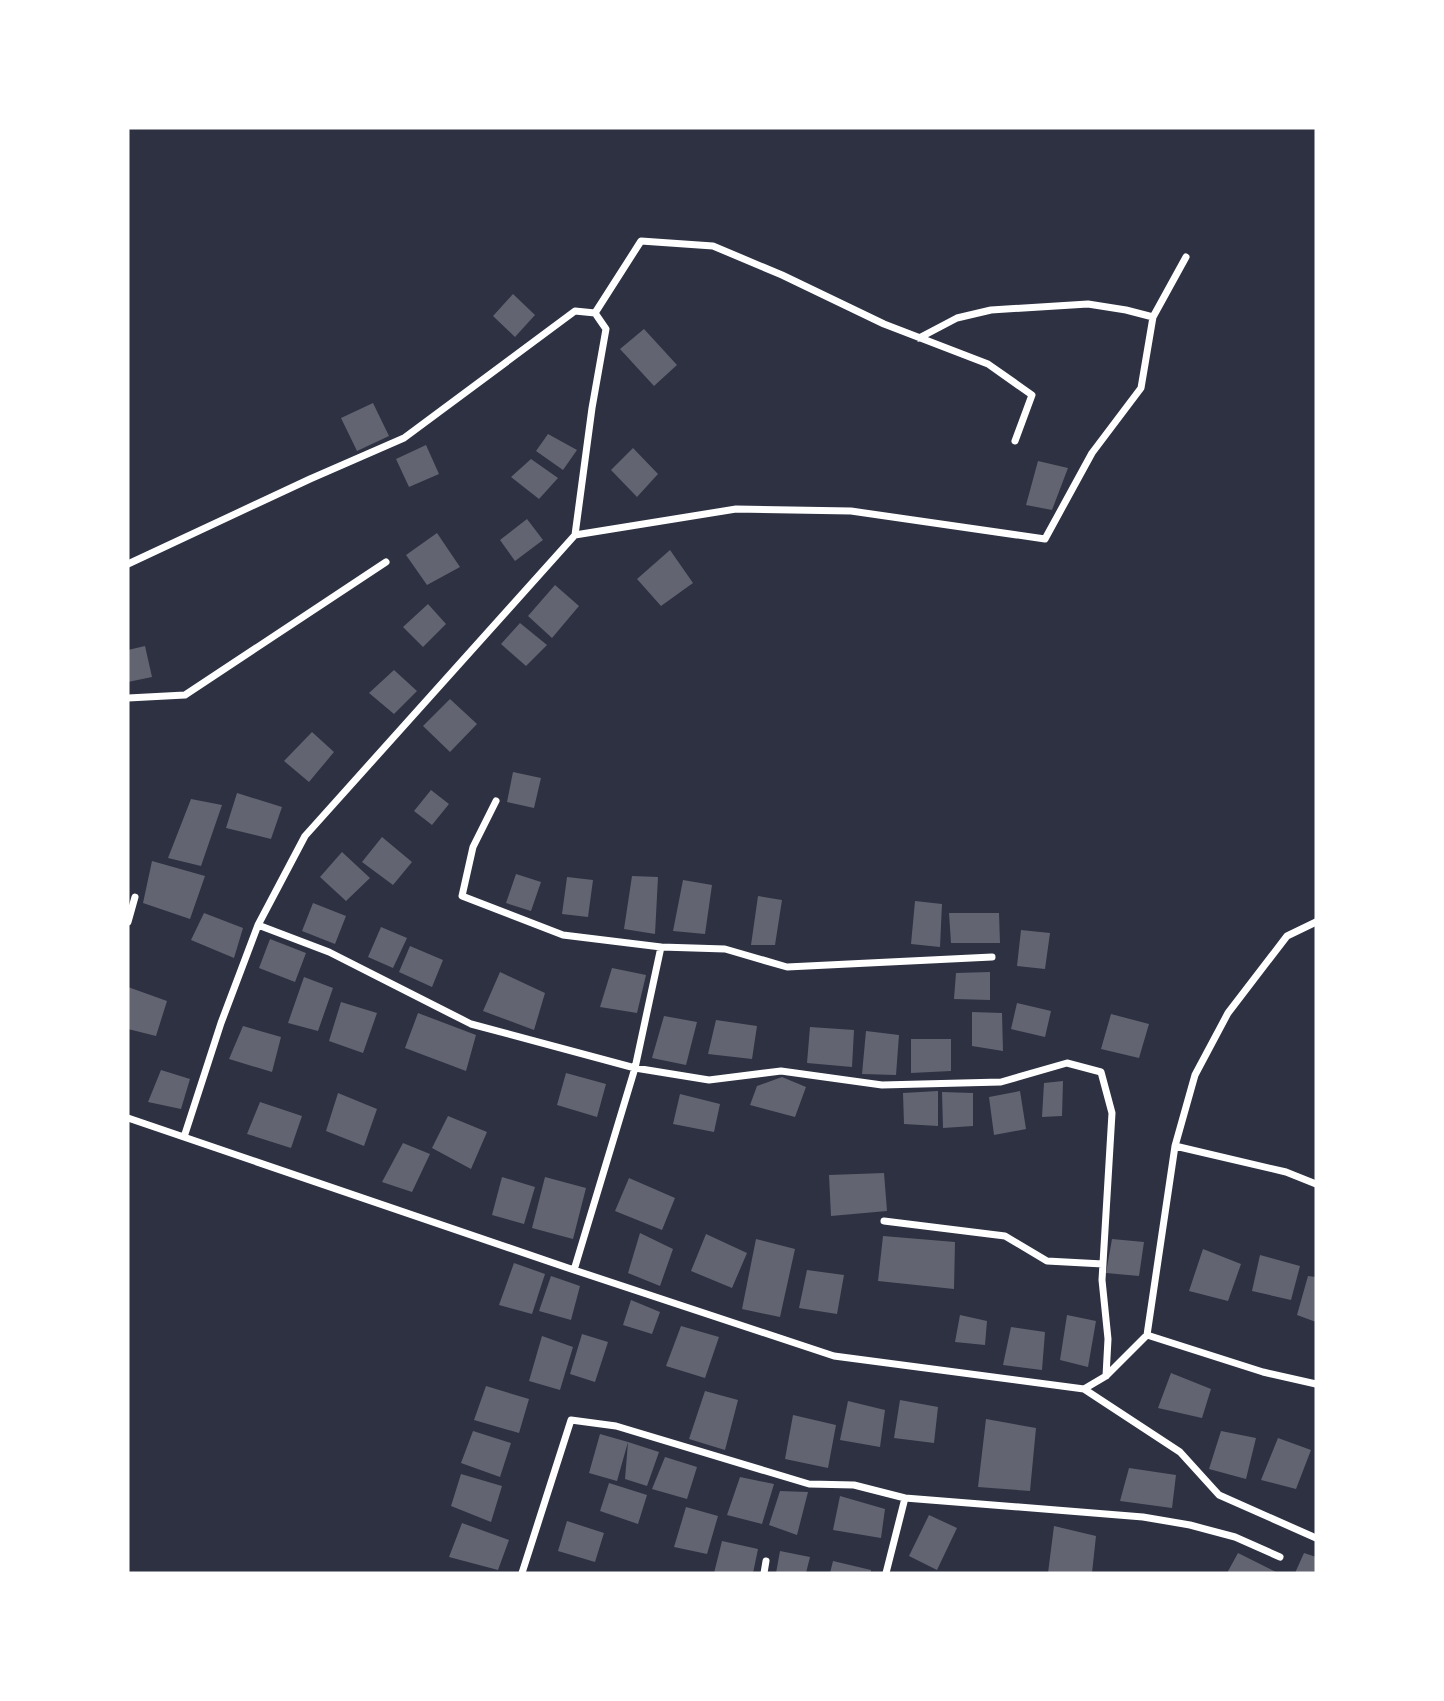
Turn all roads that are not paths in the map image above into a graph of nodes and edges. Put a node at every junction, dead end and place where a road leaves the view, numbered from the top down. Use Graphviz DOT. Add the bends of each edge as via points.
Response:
graph roads {
  1 [pos="1186,257"];
  2 [pos="595,313"];
  3 [pos="1153,317"];
  4 [pos="919,338"];
  5 [pos="1015,441"];
  6 [pos="575,535"];
  7 [pos="386,562"];
  8 [pos="128,564"];
  9 [pos="128,698"];
  10 [pos="496,801"];
  11 [pos="135,897"];
  12 [pos="128,922"];
  13 [pos="1316,922"];
  14 [pos="258,925"];
  15 [pos="661,947"];
  16 [pos="992,957"];
  17 [pos="635,1068"];
  18 [pos="128,1118"];
  19 [pos="184,1137"];
  20 [pos="1175,1146"];
  21 [pos="1316,1184"];
  22 [pos="884,1221"];
  23 [pos="1103,1264"];
  24 [pos="573,1270"];
  25 [pos="1147,1335"];
  26 [pos="1106,1376"];
  27 [pos="1316,1384"];
  28 [pos="1083,1389"];
  29 [pos="905,1499"];
  30 [pos="1316,1538"];
  31 [pos="1280,1557"];
  32 [pos="766,1561"];
  33 [pos="522,1573"];
  34 [pos="764,1573"];
  35 [pos="886,1573"];
  1 -- 3 [label="street"];
  2 -- 4 [label="street" via="641,241 713,246"];
  2 -- 6 [label="street" via="606,329"];
  2 -- 8 [label="street" via="575,311 404,438"];
  3 -- 4 [label="street" via="1087,304 991,310 957,318"];
  3 -- 6 [label="street" via="1141,388 1092,453 1045,538 851,511 736,509"];
  4 -- 5 [label="street" via="988,364 1032,395"];
  6 -- 14 [label="street" via="305,836"];
  7 -- 9 [label="street" via="185,695"];
  10 -- 15 [label="street" via="473,847 462,896 563,936"];
  11 -- 12 [label="street"];
  13 -- 20 [label="street" via="1287,936 1228,1013 1195,1075"];
  14 -- 17 [label="street" via="329,952 471,1024"];
  14 -- 19 [label="street"];
  15 -- 16 [label="street" via="725,949 788,967"];
  15 -- 17 [label="street"];
  17 -- 23 [label="street" via="709,1080 780,1071 882,1086 1001,1082 1067,1063 1101,1072 1112,1113"];
  17 -- 24 [label="street"];
  18 -- 19 [label="street"];
  19 -- 24 [label="street"];
  20 -- 21 [label="street" via="1286,1172"];
  20 -- 25 [label="street"];
  22 -- 23 [label="street" via="1005,1236 1047,1261"];
  23 -- 26 [label="street"];
  24 -- 28 [label="street" via="834,1356"];
  25 -- 26 [label="street"];
  25 -- 27 [label="street"];
  26 -- 28 [label="street"];
  28 -- 30 [label="street" via="1180,1452 1219,1494"];
  29 -- 31 [label="street" via="1143,1517 1235,1537"];
  29 -- 33 [label="street" via="854,1485 809,1484 616,1426 571,1420"];
  29 -- 35 [label="street"];
  32 -- 34 [label="street"];
}
